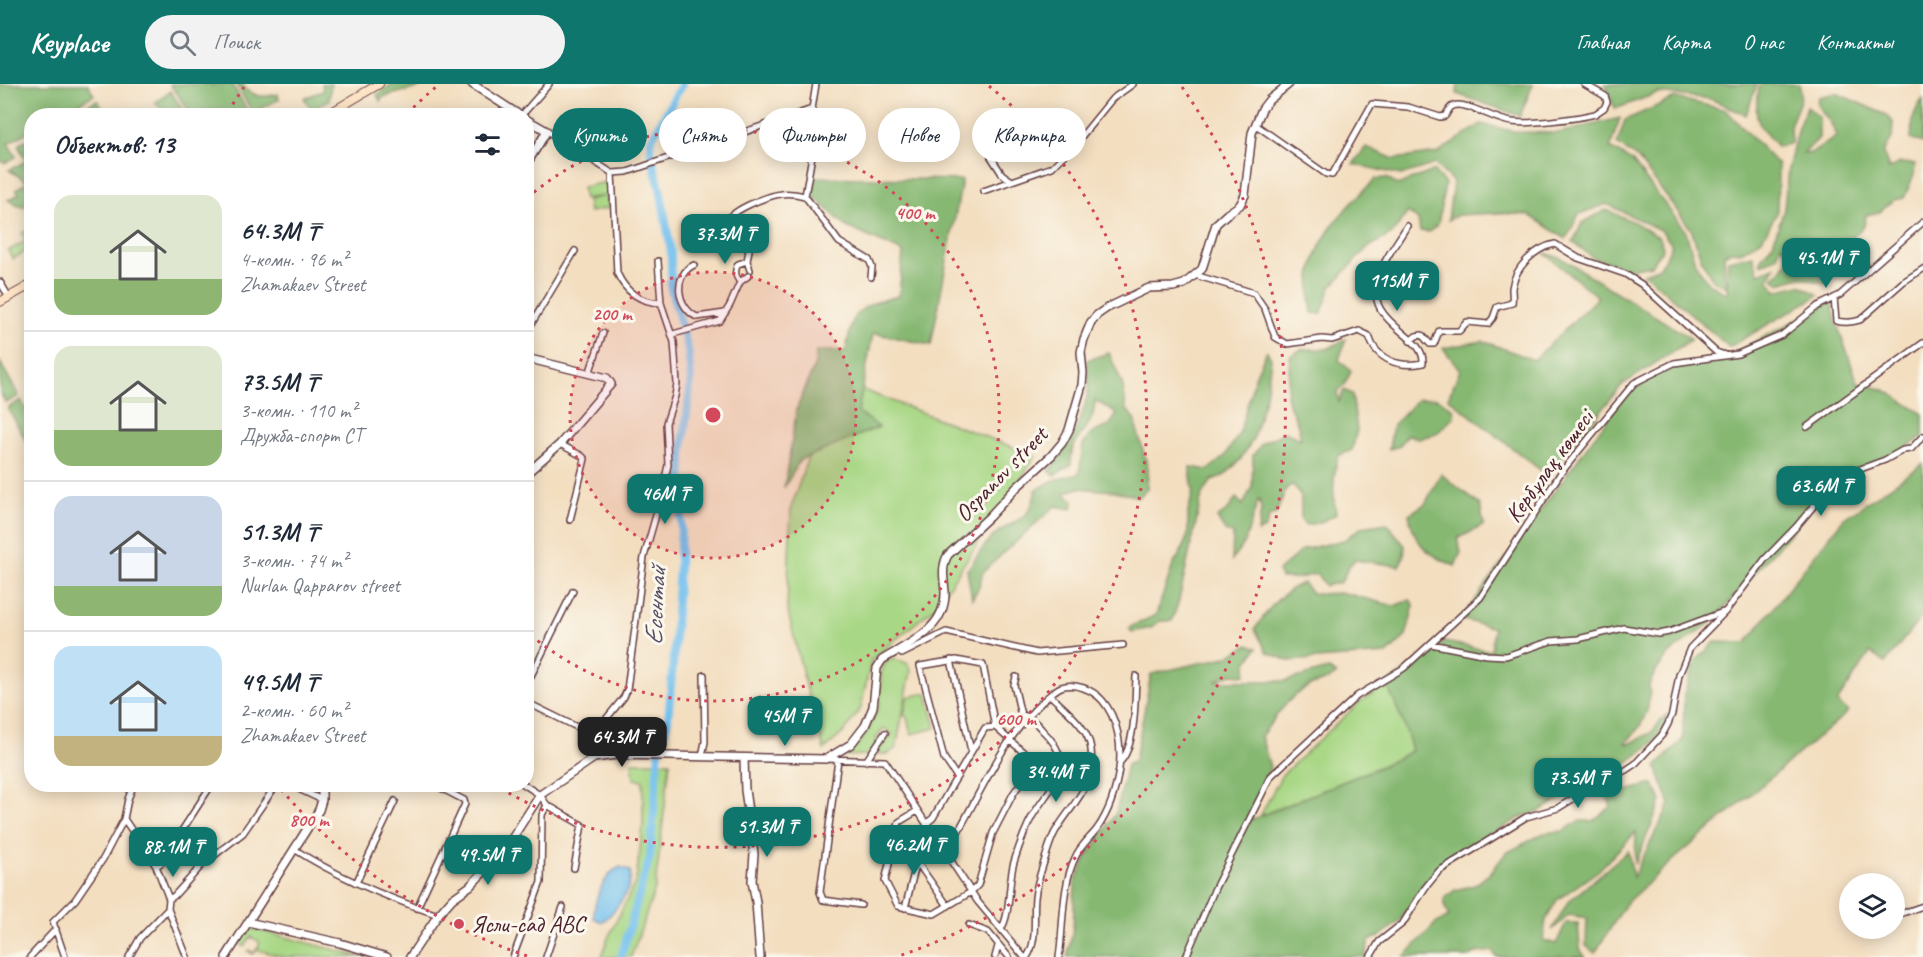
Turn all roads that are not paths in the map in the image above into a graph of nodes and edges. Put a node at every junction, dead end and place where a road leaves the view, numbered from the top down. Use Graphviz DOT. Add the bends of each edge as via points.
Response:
graph roads {
  1 [pos="379,84"];
  2 [pos="472,84"];
  3 [pos="549,84"];
  4 [pos="816,84"];
  5 [pos="1133,84"];
  6 [pos="1288,84"];
  7 [pos="1584,84"];
  8 [pos="338,108"];
  9 [pos="509,108"];
  10 [pos="528,108"];
  11 [pos="812,108"];
  12 [pos="534,124"];
  13 [pos="1256,125"];
  14 [pos="759,127"];
  15 [pos="547,131"];
  16 [pos="534,152"];
  17 [pos="811,162"];
  18 [pos="994,162"];
  19 [pos="612,173"];
  20 [pos="1012,181"];
  21 [pos="983,191"];
  22 [pos="805,196"];
  23 [pos="1923,222"];
  24 [pos="1407,226"];
  25 [pos="575,250"];
  26 [pos="658,261"];
  27 [pos="747,261"];
  28 [pos="694,266"];
  29 [pos="1923,269"];
  30 [pos="1195,276"];
  31 [pos="871,277"];
  32 [pos="0,282"];
  33 [pos="740,282"];
  34 [pos="24,289"];
  35 [pos="9,297"];
  36 [pos="1834,298"];
  37 [pos="0,302"];
  38 [pos="661,303"];
  39 [pos="724,313"];
  40 [pos="534,319"];
  41 [pos="603,333"];
  42 [pos="673,334"];
  43 [pos="1410,341"];
  44 [pos="1923,343"];
  45 [pos="1727,356"];
  46 [pos="534,360"];
  47 [pos="589,374"];
  48 [pos="1807,426"];
  49 [pos="1923,436"];
  50 [pos="560,444"];
  51 [pos="534,467"];
  52 [pos="570,520"];
  53 [pos="573,591"];
  54 [pos="1725,612"];
  55 [pos="1431,644"];
  56 [pos="1123,645"];
  57 [pos="897,651"];
  58 [pos="951,660"];
  59 [pos="534,670"];
  60 [pos="704,675"];
  61 [pos="1136,676"];
  62 [pos="1016,677"];
  63 [pos="1050,695"];
  64 [pos="534,706"];
  65 [pos="992,715"];
  66 [pos="1028,716"];
  67 [pos="985,728"];
  68 [pos="995,728"];
  69 [pos="885,733"];
  70 [pos="593,735"];
  71 [pos="1010,740"];
  72 [pos="971,751"];
  73 [pos="702,756"];
  74 [pos="594,758"];
  75 [pos="744,758"];
  76 [pos="826,759"];
  77 [pos="838,760"];
  78 [pos="866,761"];
  79 [pos="1120,762"];
  80 [pos="957,777"];
  81 [pos="534,791"];
  82 [pos="131,792"];
  83 [pos="207,792"];
  84 [pos="271,792"];
  85 [pos="304,792"];
  86 [pos="322,792"];
  87 [pos="448,792"];
  88 [pos="540,795"];
  89 [pos="322,800"];
  90 [pos="394,801"];
  91 [pos="547,804"];
  92 [pos="917,811"];
  93 [pos="124,819"];
  94 [pos="926,824"];
  95 [pos="897,834"];
  96 [pos="294,849"];
  97 [pos="943,849"];
  98 [pos="917,861"];
  99 [pos="156,867"];
  100 [pos="574,867"];
  101 [pos="356,883"];
  102 [pos="971,892"];
  103 [pos="169,899"];
  104 [pos="861,905"];
  105 [pos="948,906"];
  106 [pos="1923,906"];
  107 [pos="563,907"];
  108 [pos="417,908"];
  109 [pos="905,908"];
  110 [pos="168,909"];
  111 [pos="1905,912"];
  112 [pos="438,915"];
  113 [pos="248,922"];
  114 [pos="969,926"];
  115 [pos="56,929"];
  116 [pos="1001,929"];
  117 [pos="998,946"];
  118 [pos="30,957"];
  119 [pos="65,957"];
  120 [pos="129,957"];
  121 [pos="187,957"];
  122 [pos="226,957"];
  123 [pos="387,957"];
  124 [pos="411,957"];
  125 [pos="513,957"];
  126 [pos="546,957"];
  127 [pos="760,957"];
  128 [pos="995,957"];
  129 [pos="1009,957"];
  130 [pos="1026,957"];
  131 [pos="1059,957"];
  132 [pos="1186,957"];
  133 [pos="1370,957"];
  1 -- 8 [label="main road"];
  2 -- 9 [label="street"];
  3 -- 10 [label="street"];
  4 -- 11 [label="street"];
  5 -- 20 [label="street" via="1112,99 1052,167"];
  6 -- 13 [label="street" via="1269,100"];
  7 -- 13 [label="street" via="1605,96 1604,108 1595,114 1526,123 1488,116 1466,106 1456,105 1440,117 1408,107 1371,104 1332,174 1326,174"];
  12 -- 15 [label="street"];
  13 -- 30 [label="street" via="1248,155 1245,195 1240,205 1216,224 1202,268"];
  14 -- 19 [label="street" via="660,162"];
  15 -- 16 [label="street"];
  15 -- 19 [label="street"];
  17 -- 22 [label="street"];
  18 -- 20 [label="street"];
  19 -- 38 [label="street" via="617,273 632,294"];
  20 -- 21 [label="street"];
  22 -- 27 [label="street" via="777,194 741,208 728,219 728,231 749,250"];
  22 -- 31 [label="street" via="839,242 869,260"];
  23 -- 36 [label="street, Кербұлақ көшесі"];
  24 -- 43 [label="street" via="1379,274 1375,295 1383,314"];
  25 -- 40 [label="street"];
  26 -- 38 [label="street"];
  27 -- 33 [label="street" via="749,273"];
  27 -- 33 [label="street" via="735,269"];
  28 -- 39 [label="street" via="685,270 680,281 685,308 697,317"];
  29 -- 36 [label="street" via="1860,320 1836,321"];
  30 -- 43 [label="street" via="1254,293 1265,309 1275,337 1287,344 1332,340 1359,331 1369,336 1374,349 1386,360 1423,363 1424,356"];
  30 -- 57 [label="street, Ospanov street" via="1173,287 1149,288 1107,308 1091,322 1081,352 1082,385 1062,442 948,555 944,562 945,601 940,617 930,630"];
  32 -- 35 [label="street"];
  33 -- 39 [label="street"];
  34 -- 35 [label="main road"];
  35 -- 37 [label="main road"];
  36 -- 45 [label="street, Кербұлақ көшесі" via="1782,334"];
  38 -- 42 [label="street"];
  39 -- 42 [label="street" via="720,321"];
  41 -- 47 [label="street"];
  42 -- 70 [label="street" via="677,384 666,423 668,465 644,557 627,690"];
  43 -- 45 [label="street" via="1422,335 1434,344 1439,331 1459,331 1467,322 1488,324 1497,307 1512,303 1516,276 1527,260 1538,250 1555,244 1641,284 1716,352"];
  44 -- 48 [label="street"];
  45 -- 55 [label="street, Кербұлақ көшесі" via="1674,363 1634,382 1560,474 1480,598"];
  46 -- 47 [label="street"];
  47 -- 50 [label="street" via="607,378 610,384"];
  49 -- 54 [label="street" via="1911,449 1855,471 1822,496 1765,559"];
  50 -- 51 [label="street"];
  50 -- 52 [label="street" via="585,459"];
  53 -- 59 [label="street"];
  54 -- 55 [label="street" via="1669,632 1624,628 1551,641 1506,656"];
  54 -- 133 [label="street" via="1690,648 1679,675 1672,714 1662,735 1646,753 1626,770 1558,808 1526,818 1439,871 1403,923 1379,942"];
  55 -- 132 [label="street, Кербұлақ көшесі" via="1404,668 1357,696 1272,776 1215,888"];
  56 -- 57 [label="street" via="1036,653 946,632 902,654"];
  57 -- 76 [label="street, Ospanov street" via="877,668 873,707 865,726 851,744"];
  58 -- 65 [label="street" via="983,665"];
  58 -- 72 [label="street"];
  58 -- 80 [label="street" via="920,666 944,758"];
  60 -- 73 [label="street"];
  61 -- 79 [label="street" via="1131,735"];
  62 -- 66 [label="street" via="1020,711"];
  63 -- 66 [label="street"];
  63 -- 79 [label="street" via="1060,687 1074,686 1099,696 1116,726"];
  63 -- 130 [label="street" via="1086,733 1091,748 1090,770 1080,800 1055,832 1041,870 1034,901 1033,940"];
  64 -- 70 [label="street"];
  65 -- 67 [label="street"];
  65 -- 68 [label="street"];
  66 -- 71 [label="street"];
  66 -- 116 [label="street" via="1056,745 1060,770 1026,828"];
  67 -- 68 [label="street"];
  67 -- 72 [label="street"];
  68 -- 71 [label="street"];
  69 -- 78 [label="street"];
  70 -- 74 [label="street" via="598,750"];
  71 -- 97 [label="street" via="954,839"];
  71 -- 102 [label="street" via="1029,758 1031,768 1002,814 980,881"];
  72 -- 80 [label="street"];
  73 -- 74 [label="street"];
  73 -- 75 [label="street"];
  74 -- 88 [label="street"];
  75 -- 76 [label="street"];
  75 -- 127 [label="street"];
  76 -- 77 [label="street"];
  77 -- 78 [label="street"];
  77 -- 104 [label="street" via="820,892 824,900"];
  78 -- 92 [label="street" via="885,761"];
  79 -- 131 [label="street" via="1105,815 1073,864 1064,900"];
  80 -- 94 [label="street"];
  81 -- 88 [label="street"];
  82 -- 93 [label="street"];
  83 -- 99 [label="street"];
  84 -- 103 [label="street" via="243,833 202,865"];
  85 -- 89 [label="street"];
  86 -- 89 [label="street"];
  87 -- 108 [label="street" via="465,804"];
  88 -- 91 [label="street"];
  88 -- 112 [label="street" via="504,851"];
  89 -- 96 [label="street"];
  90 -- 101 [label="street"];
  91 -- 100 [label="street" via="582,825"];
  91 -- 125 [label="street" via="542,815 541,882"];
  92 -- 94 [label="street"];
  92 -- 95 [label="street" via="899,822"];
  93 -- 99 [label="street"];
  93 -- 115 [label="street" via="75,900 53,922"];
  94 -- 97 [label="street"];
  95 -- 98 [label="street"];
  95 -- 109 [label="street" via="885,881 898,906"];
  96 -- 101 [label="street"];
  96 -- 113 [label="street"];
  97 -- 102 [label="street"];
  98 -- 105 [label="street"];
  98 -- 109 [label="street"];
  99 -- 103 [label="street"];
  101 -- 108 [label="street"];
  102 -- 105 [label="street"];
  102 -- 116 [label="street"];
  103 -- 110 [label="street"];
  105 -- 109 [label="street" via="934,914"];
  106 -- 111 [label="street"];
  107 -- 126 [label="street"];
  108 -- 112 [label="street"];
  110 -- 120 [label="street" via="140,938"];
  110 -- 121 [label="street"];
  112 -- 124 [label="street"];
  113 -- 122 [label="street"];
  113 -- 123 [label="street"];
  114 -- 117 [label="street" via="988,932"];
  115 -- 118 [label="street"];
  115 -- 119 [label="street"];
  116 -- 130 [label="street"];
  117 -- 128 [label="street"];
  117 -- 129 [label="street"];
}
